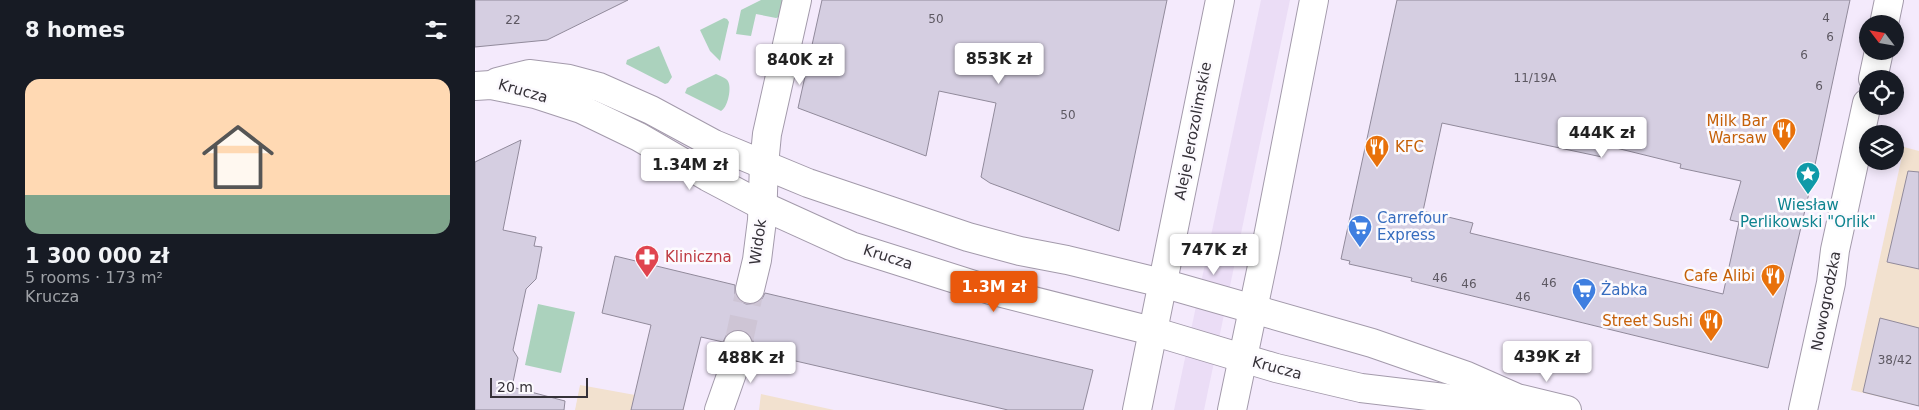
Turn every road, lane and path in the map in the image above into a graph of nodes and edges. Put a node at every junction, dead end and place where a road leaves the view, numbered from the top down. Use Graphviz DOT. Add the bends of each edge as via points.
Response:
graph roads {
  1 [pos="797,0"];
  2 [pos="1220,0"];
  3 [pos="1314,0"];
  4 [pos="1889,0"];
  5 [pos="1886,15"];
  6 [pos="483,85"];
  7 [pos="1864,115"];
  8 [pos="764,165"];
  9 [pos="763,206"];
  10 [pos="1162,283"];
  11 [pos="750,289"];
  12 [pos="1253,309"];
  13 [pos="1152,331"];
  14 [pos="738,345"];
  15 [pos="1243,358"];
  16 [pos="1517,398"];
  17 [pos="719,410"];
  18 [pos="1137,410"];
  19 [pos="1232,410"];
  20 [pos="1567,410"];
  21 [pos="1803,410"];
  1 -- 8 [label="street, Widok" via="767,134"];
  2 -- 10 [label="street, Aleje Jerozolimskie"];
  3 -- 12 [label="street"];
  4 -- 5 [label="street"];
  6 -- 8 [label="street, Krucza" via="529,74 569,78 599,87 651,110 714,144"];
  6 -- 9 [label="street, Krucza" via="535,94 581,109"];
  7 -- 21 [label="street, Nowogrodzka"];
  8 -- 9 [label="street, Widok"];
  8 -- 10 [label="street, Krucza" via="968,237"];
  9 -- 11 [label="street, Widok"];
  9 -- 13 [label="street, Krucza" via="851,246 971,284"];
  10 -- 12 [label="street, Krucza"];
  10 -- 13 [label="street, Aleje Jerozolimskie"];
  12 -- 15 [label="street"];
  12 -- 16 [label="street, Krucza" via="1373,343 1467,376"];
  13 -- 15 [label="street, Krucza"];
  13 -- 18 [label="street, Aleje Jerozolimskie"];
  14 -- 17 [label="street"];
  15 -- 16 [label="street, Krucza" via="1361,388 1461,400"];
  15 -- 19 [label="street"];
  16 -- 20 [label="street, Krucza"];
}
